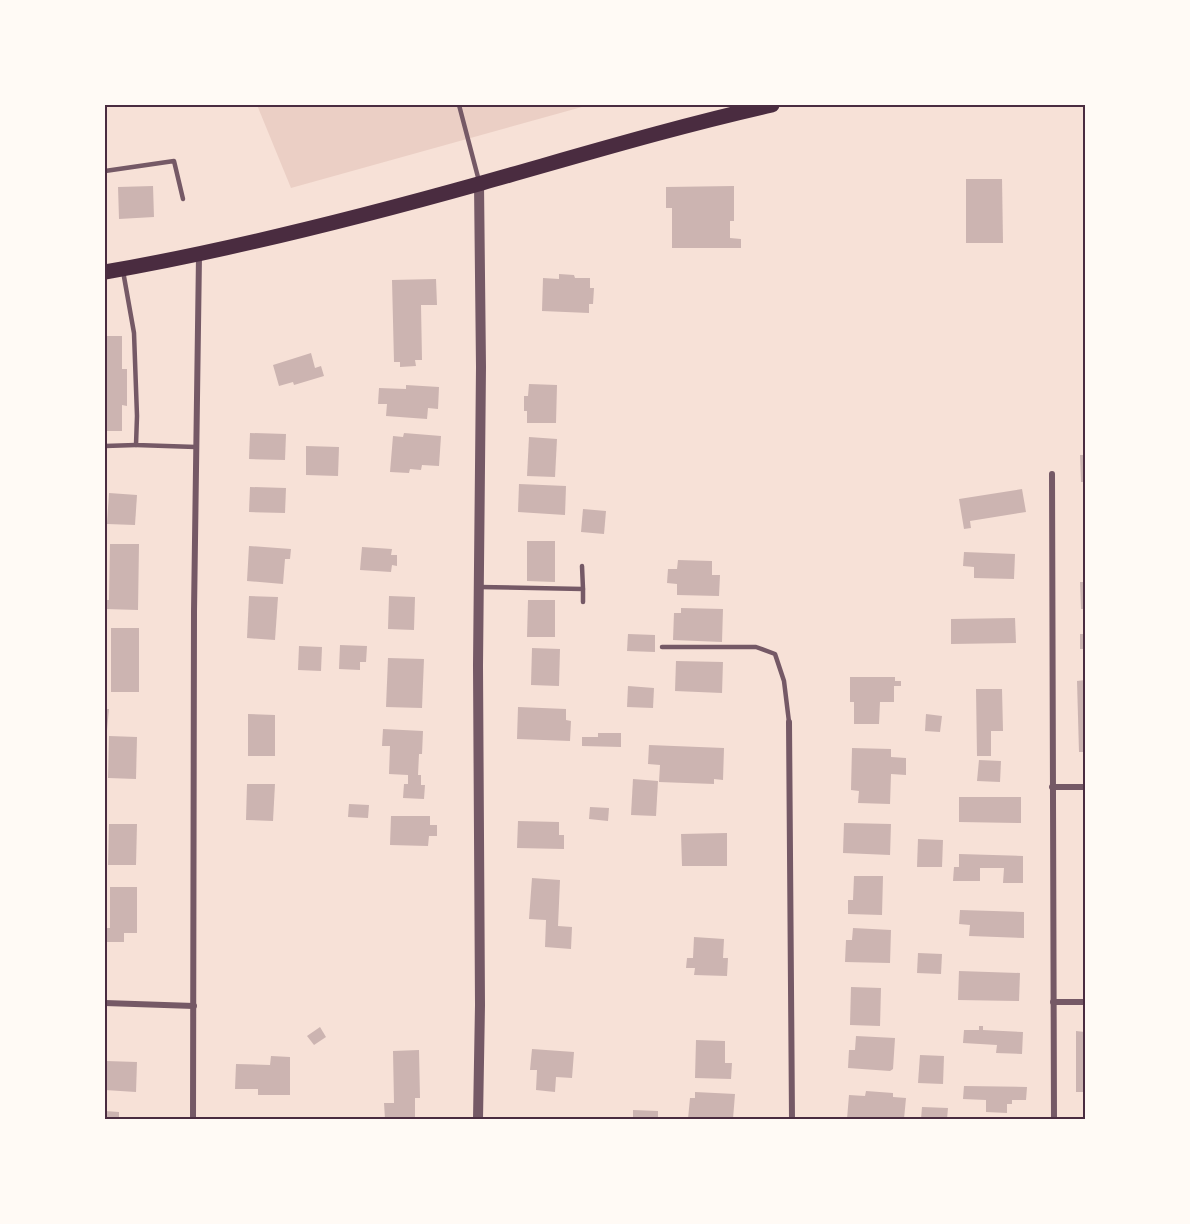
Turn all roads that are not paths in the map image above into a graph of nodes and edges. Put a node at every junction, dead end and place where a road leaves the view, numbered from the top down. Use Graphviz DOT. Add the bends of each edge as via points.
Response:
graph roads {
  1 [pos="459,105"];
  2 [pos="772,105"];
  3 [pos="105,171"];
  4 [pos="480,184"];
  5 [pos="183,199"];
  6 [pos="199,255"];
  7 [pos="122,269"];
  8 [pos="105,272"];
  9 [pos="136,445"];
  10 [pos="105,446"];
  11 [pos="196,447"];
  12 [pos="1053,474"];
  13 [pos="582,566"];
  14 [pos="479,587"];
  15 [pos="583,590"];
  16 [pos="583,602"];
  17 [pos="662,647"];
  18 [pos="789,722"];
  19 [pos="1052,787"];
  20 [pos="1085,787"];
  21 [pos="105,1002"];
  22 [pos="1053,1002"];
  23 [pos="1085,1002"];
  24 [pos="194,1006"];
  25 [pos="193,1119"];
  26 [pos="478,1119"];
  27 [pos="792,1119"];
  28 [pos="1054,1119"];
  1 -- 4 [label="lane"];
  2 -- 4 [label="main road"];
  3 -- 5 [label="lane" via="174,161"];
  4 -- 6 [label="main road"];
  4 -- 14 [label="street"];
  6 -- 7 [label="main road"];
  6 -- 11 [label="street"];
  7 -- 8 [label="main road"];
  7 -- 9 [label="lane" via="134,333"];
  9 -- 10 [label="lane"];
  9 -- 11 [label="lane"];
  11 -- 24 [label="street"];
  12 -- 19 [label="street"];
  13 -- 15 [label="lane"];
  14 -- 15 [label="lane"];
  14 -- 26 [label="street"];
  15 -- 16 [label="lane"];
  17 -- 18 [label="lane" via="756,647 775,654 784,681"];
  18 -- 27 [label="street"];
  19 -- 20 [label="street"];
  19 -- 22 [label="street"];
  21 -- 24 [label="street"];
  22 -- 23 [label="street"];
  22 -- 28 [label="street"];
  24 -- 25 [label="street"];
}
